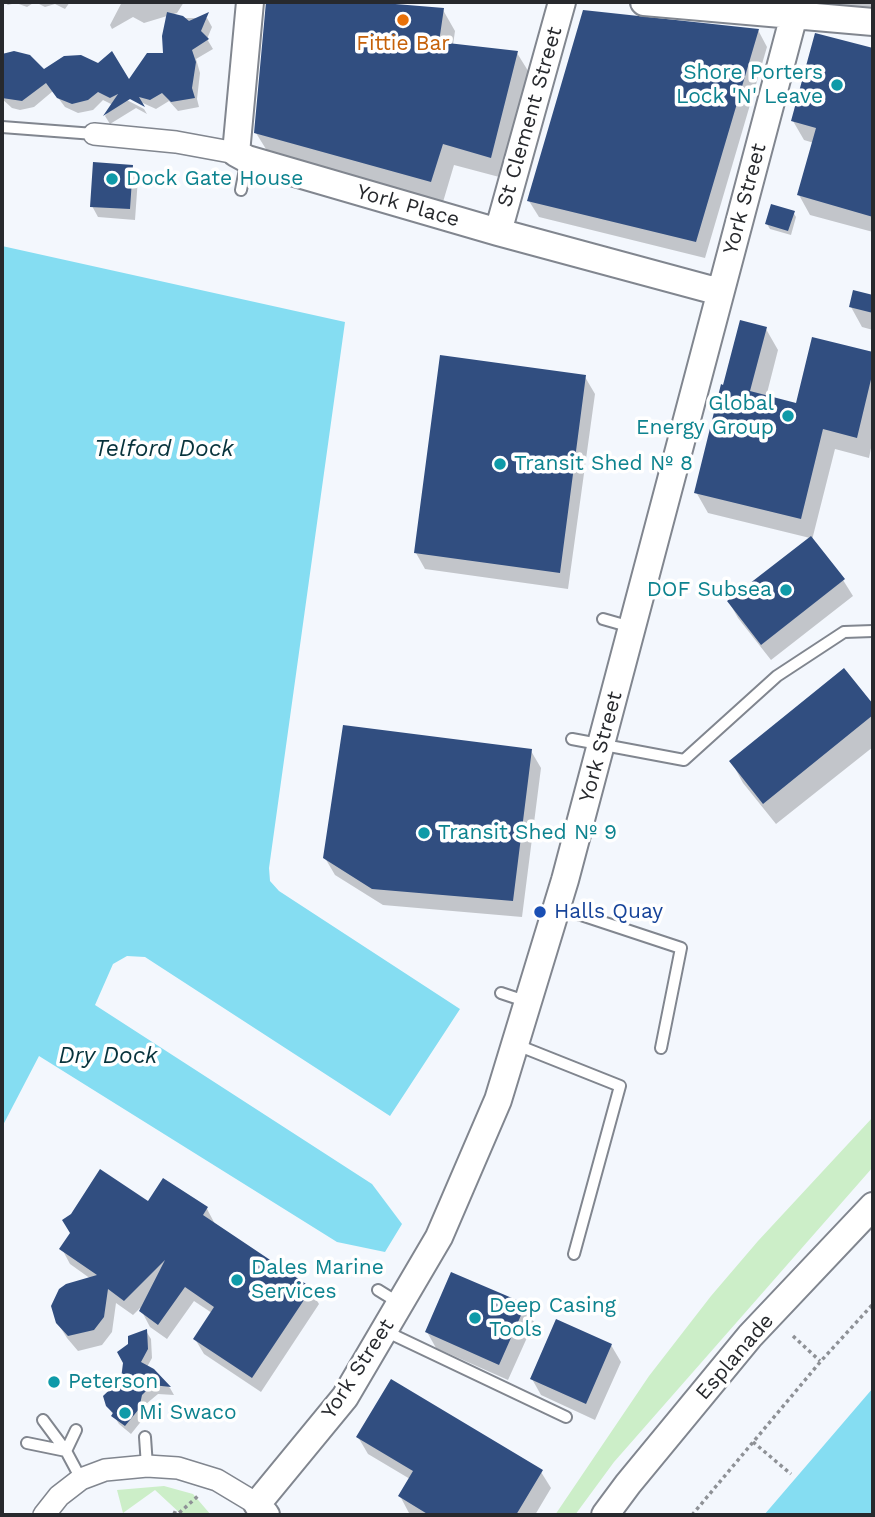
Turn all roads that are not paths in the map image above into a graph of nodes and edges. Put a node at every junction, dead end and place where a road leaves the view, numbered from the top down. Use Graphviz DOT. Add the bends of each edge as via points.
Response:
graph roads {
  1 [pos="250,2"];
  2 [pos="562,2"];
  3 [pos="644,2"];
  4 [pos="794,15"];
  5 [pos="873,22"];
  6 [pos="2,127"];
  7 [pos="94,134"];
  8 [pos="241,156"];
  9 [pos="241,190"];
  10 [pos="498,232"];
  11 [pos="720,292"];
  12 [pos="603,620"];
  13 [pos="632,628"];
  14 [pos="873,631"];
  15 [pos="572,739"];
  16 [pos="601,746"];
  17 [pos="557,907"];
  18 [pos="501,993"];
  19 [pos="529,1002"];
  20 [pos="517,1045"];
  21 [pos="661,1048"];
  22 [pos="873,1206"];
  23 [pos="574,1254"];
  24 [pos="378,1290"];
  25 [pos="400,1304"];
  26 [pos="385,1331"];
  27 [pos="566,1417"];
  28 [pos="43,1420"];
  29 [pos="76,1430"];
  30 [pos="145,1437"];
  31 [pos="27,1443"];
  32 [pos="66,1451"];
  33 [pos="147,1466"];
  34 [pos="81,1479"];
  35 [pos="262,1510"];
  36 [pos="44,1515"];
  37 [pos="605,1515"];
  1 -- 8 [label="street"];
  2 -- 10 [label="street, St Clement Street"];
  3 -- 4 [label="street"];
  4 -- 5 [label="street"];
  4 -- 11 [label="street, York Street"];
  6 -- 7 [label="lane"];
  7 -- 8 [label="street, York Place" via="176,142"];
  8 -- 9 [label="lane"];
  8 -- 10 [label="street, York Place"];
  10 -- 11 [label="street, York Place"];
  11 -- 13 [label="street, York Street"];
  12 -- 13 [label="lane"];
  13 -- 16 [label="street, York Street"];
  14 -- 16 [label="lane" via="844,632 777,676 684,760"];
  15 -- 16 [label="lane"];
  16 -- 17 [label="street, York Street"];
  17 -- 19 [label="street, York Street"];
  17 -- 21 [label="lane" via="681,948"];
  18 -- 19 [label="lane"];
  19 -- 20 [label="street, York Street"];
  20 -- 23 [label="lane" via="620,1086"];
  20 -- 25 [label="street, York Street" via="439,1237"];
  22 -- 37 [label="street, Esplanade" via="750,1336"];
  24 -- 25 [label="lane"];
  25 -- 26 [label="street, York Street"];
  26 -- 27 [label="lane"];
  26 -- 35 [label="street, York Street" via="345,1397"];
  28 -- 32 [label="lane"];
  29 -- 32 [label="lane"];
  30 -- 33 [label="lane"];
  31 -- 32 [label="lane"];
  32 -- 34 [label="lane"];
  33 -- 34 [label="street"];
  33 -- 35 [label="street" via="178,1468 217,1480"];
  34 -- 36 [label="street"];
}
